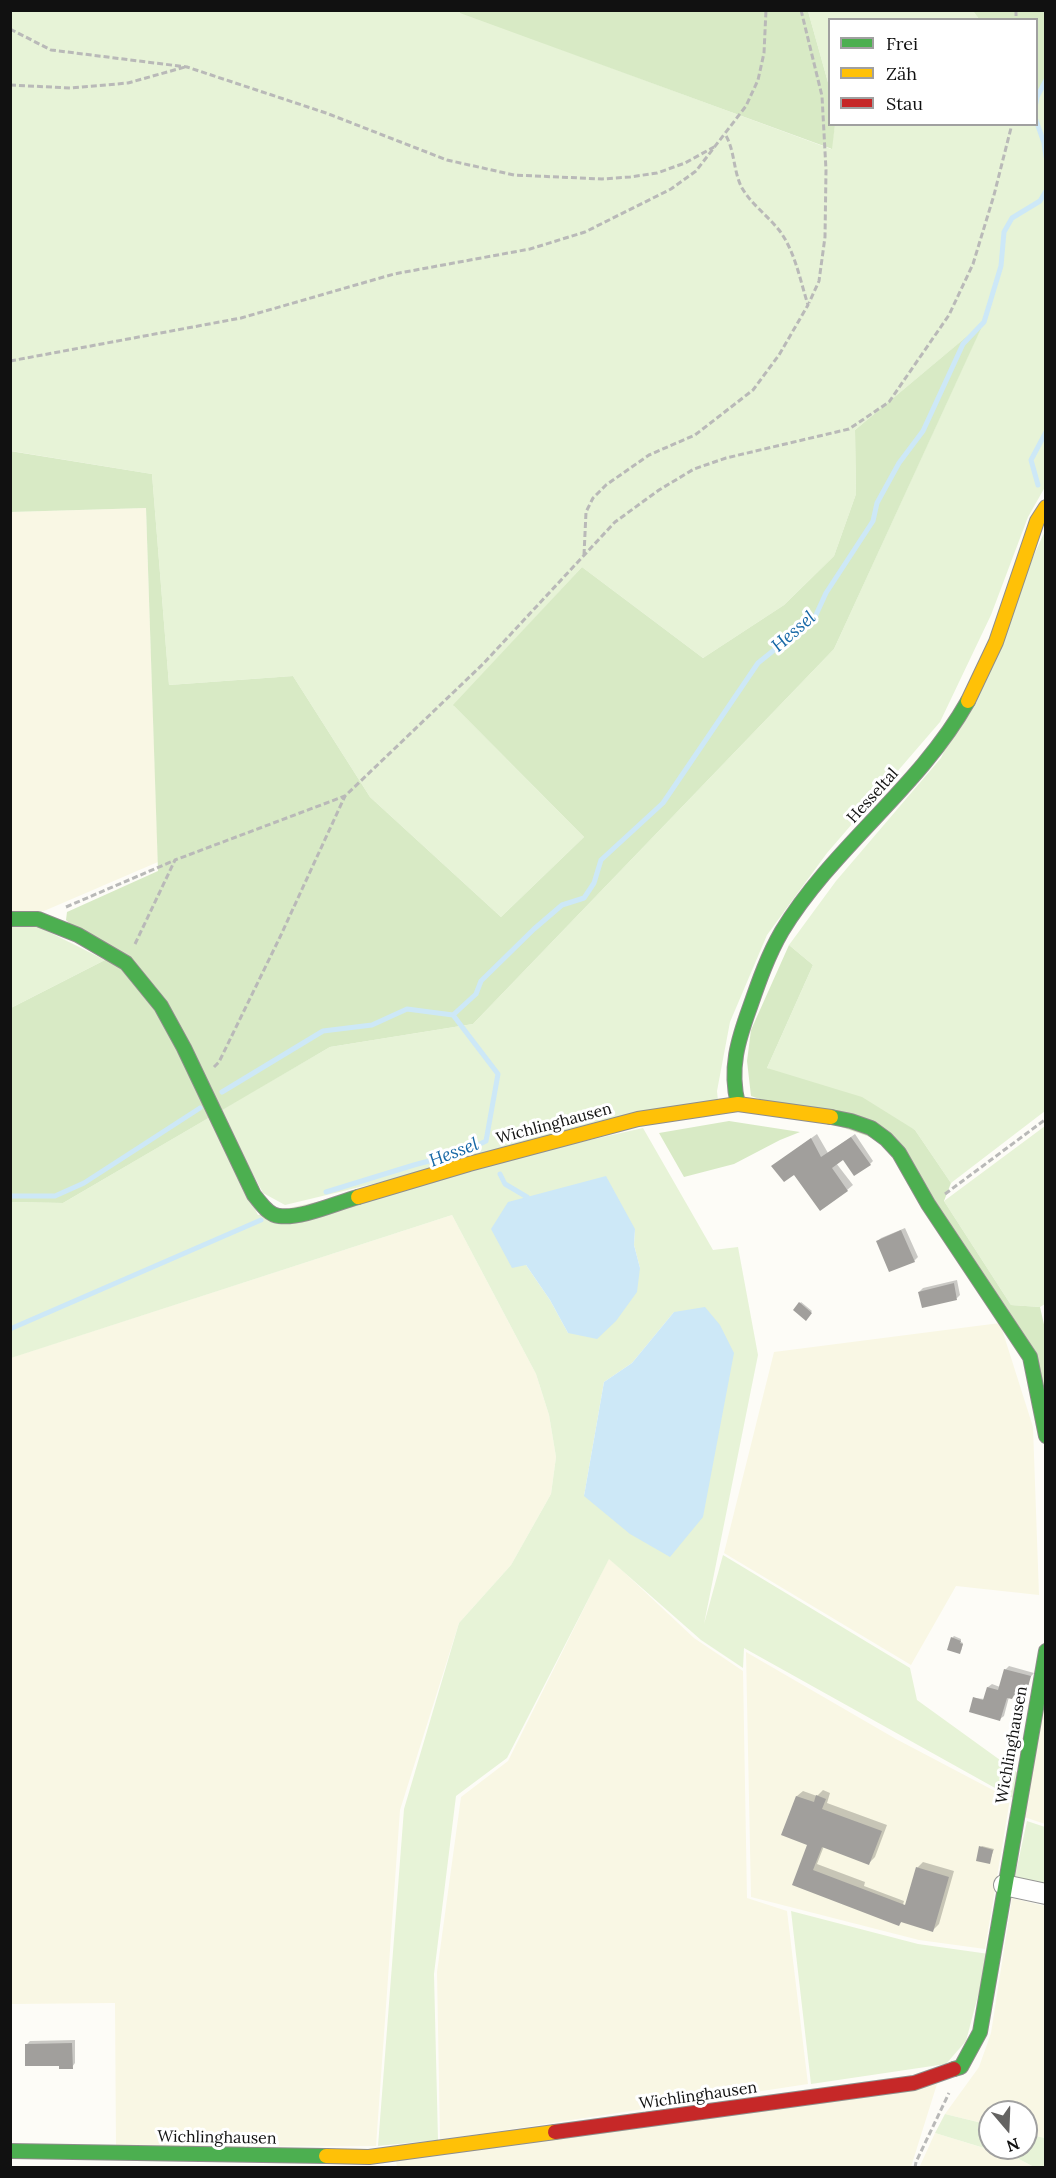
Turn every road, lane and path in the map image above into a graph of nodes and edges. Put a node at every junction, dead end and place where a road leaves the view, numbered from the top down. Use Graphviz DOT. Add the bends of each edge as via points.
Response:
graph roads {
  1 [pos="766,10"];
  2 [pos="801,10"];
  3 [pos="10,29"];
  4 [pos="187,67"];
  5 [pos="10,85"];
  6 [pos="1011,126"];
  7 [pos="725,134"];
  8 [pos="716,146"];
  9 [pos="808,304"];
  10 [pos="10,361"];
  11 [pos="1046,507"];
  12 [pos="584,557"];
  13 [pos="345,796"];
  14 [pos="175,860"];
  15 [pos="10,919"];
  16 [pos="38,919"];
  17 [pos="126,963"];
  18 [pos="200,1084"];
  19 [pos="738,1104"];
  20 [pos="1046,1119"];
  21 [pos="928,1204"];
  22 [pos="1046,1436"];
  23 [pos="1046,1651"];
  24 [pos="1004,1885"];
  25 [pos="1046,1894"];
  26 [pos="961,2067"];
  27 [pos="10,2151"];
  28 [pos="915,2168"];
  1 -- 7 [label="path" via="758,80"];
  2 -- 9 [label="path" via="822,96 826,170 825,237 819,281"];
  3 -- 4 [label="path" via="51,50"];
  4 -- 5 [label="path" via="105,85"];
  4 -- 8 [label="path" via="326,113 447,160 514,175 630,177 657,173"];
  6 -- 12 [label="path" via="973,264 949,315 889,402 849,429 694,469 615,522"];
  7 -- 8 [label="path"];
  7 -- 9 [label="path" via="741,185 752,204 780,231 794,257"];
  8 -- 10 [label="path" via="696,171 671,189 585,232 530,249 394,274 241,318"];
  9 -- 12 [label="path" via="779,355 753,390 695,435 649,455 593,498 586,512"];
  11 -- 19 [label="street, Hesseltal" via="995,643 962,711 919,770 795,913 762,971 734,1060 733,1086"];
  12 -- 13 [label="path" via="483,664"];
  13 -- 14 [label="path"];
  13 -- 18 [label="path" via="219,1062"];
  14 -- 16 [label="path"];
  14 -- 17 [label="path"];
  15 -- 16 [label="street, Wichlinghausen"];
  16 -- 17 [label="street, Wichlinghausen" via="78,935"];
  17 -- 18 [label="street, Wichlinghausen" via="161,1006"];
  18 -- 19 [label="street, Wichlinghausen" via="254,1195 278,1216 300,1214 638,1119"];
  19 -- 21 [label="street, Wichlinghausen" via="797,1111 871,1128 899,1153"];
  20 -- 21 [label="path"];
  21 -- 22 [label="street, Wichlinghausen" via="1030,1357"];
  23 -- 24 [label="street, Wichlinghausen"];
  24 -- 25 [label="street"];
  24 -- 26 [label="street, Wichlinghausen" via="980,2032"];
  26 -- 27 [label="street, Wichlinghausen" via="914,2083 369,2157"];
  26 -- 28 [label="path"];
}
